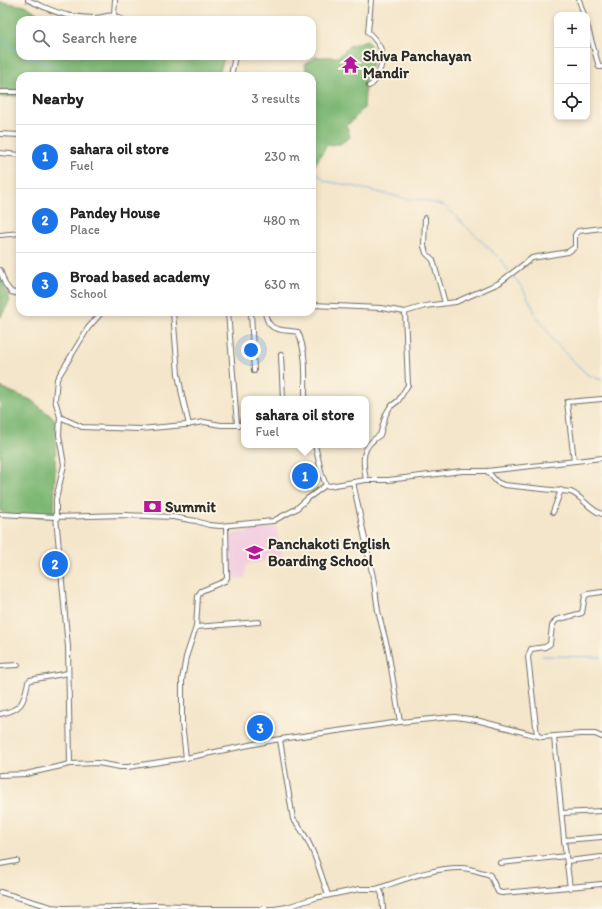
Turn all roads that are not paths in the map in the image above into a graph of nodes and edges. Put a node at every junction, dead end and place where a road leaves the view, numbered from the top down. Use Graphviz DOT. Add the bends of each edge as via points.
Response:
graph roads {
  1 [pos="28,0"];
  2 [pos="115,0"];
  3 [pos="371,0"];
  4 [pos="579,0"];
  5 [pos="583,12"];
  6 [pos="114,15"];
  7 [pos="71,16"];
  8 [pos="102,16"];
  9 [pos="590,36"];
  10 [pos="235,60"];
  11 [pos="602,67"];
  12 [pos="233,72"];
  13 [pos="368,86"];
  14 [pos="0,92"];
  15 [pos="16,92"];
  16 [pos="0,134"];
  17 [pos="16,135"];
  18 [pos="0,153"];
  19 [pos="16,155"];
  20 [pos="425,218"];
  21 [pos="602,229"];
  22 [pos="16,233"];
  23 [pos="0,235"];
  24 [pos="0,270"];
  25 [pos="16,293"];
  26 [pos="445,303"];
  27 [pos="316,305"];
  28 [pos="405,312"];
  29 [pos="98,316"];
  30 [pos="173,316"];
  31 [pos="228,316"];
  32 [pos="251,316"];
  33 [pos="266,316"];
  34 [pos="282,354"];
  35 [pos="254,371"];
  36 [pos="284,396"];
  37 [pos="305,396"];
  38 [pos="602,399"];
  39 [pos="60,417"];
  40 [pos="236,424"];
  41 [pos="189,425"];
  42 [pos="241,425"];
  43 [pos="369,443"];
  44 [pos="316,448"];
  45 [pos="366,448"];
  46 [pos="602,458"];
  47 [pos="574,461"];
  48 [pos="487,470"];
  49 [pos="366,480"];
  50 [pos="353,482"];
  51 [pos="326,485"];
  52 [pos="561,490"];
  53 [pos="553,512"];
  54 [pos="0,514"];
  55 [pos="602,514"];
  56 [pos="56,517"];
  57 [pos="226,526"];
  58 [pos="602,592"];
  59 [pos="259,622"];
  60 [pos="196,627"];
  61 [pos="18,665"];
  62 [pos="0,666"];
  63 [pos="68,672"];
  64 [pos="0,714"];
  65 [pos="400,722"];
  66 [pos="537,735"];
  67 [pos="554,737"];
  68 [pos="602,737"];
  69 [pos="280,740"];
  70 [pos="186,758"];
  71 [pos="70,764"];
  72 [pos="0,775"];
  73 [pos="602,811"];
  74 [pos="562,813"];
  75 [pos="602,836"];
  76 [pos="564,840"];
  77 [pos="566,856"];
  78 [pos="602,857"];
  79 [pos="17,861"];
  80 [pos="567,861"];
  81 [pos="500,863"];
  82 [pos="0,864"];
  83 [pos="602,884"];
  84 [pos="570,888"];
  85 [pos="376,889"];
  86 [pos="0,892"];
  87 [pos="328,895"];
  88 [pos="383,909"];
  1 -- 7 [label="street" via="57,13"];
  2 -- 6 [label="street"];
  3 -- 13 [label="street" via="368,32 380,45 384,56 375,80"];
  4 -- 5 [label="street"];
  6 -- 8 [label="street"];
  9 -- 11 [label="street" via="599,67"];
  10 -- 12 [label="street"];
  14 -- 15 [label="street"];
  16 -- 17 [label="street"];
  18 -- 19 [label="street"];
  20 -- 26 [label="street" via="424,246 426,254 433,260"];
  21 -- 26 [label="street" via="578,231 572,250 532,258 499,283 456,302"];
  22 -- 23 [label="street"];
  24 -- 25 [label="street" via="5,284 11,292"];
  26 -- 28 [label="street"];
  27 -- 28 [label="street" via="381,308"];
  28 -- 43 [label="street" via="408,386 398,401 390,407 380,435"];
  29 -- 39 [label="street" via="88,328 57,379 55,400"];
  30 -- 41 [label="street" via="180,381"];
  31 -- 40 [label="street"];
  32 -- 35 [label="street"];
  33 -- 37 [label="street" via="267,324 273,328 298,332 302,340"];
  34 -- 36 [label="street"];
  38 -- 47 [label="street" via="567,402"];
  39 -- 41 [label="street" via="82,427 140,428"];
  39 -- 56 [label="street" via="59,435 64,465 56,499"];
  40 -- 41 [label="street" via="204,422"];
  40 -- 42 [label="street"];
  44 -- 51 [label="street"];
  45 -- 49 [label="street" via="363,461"];
  46 -- 47 [label="street"];
  47 -- 48 [label="street"];
  48 -- 49 [label="street"];
  48 -- 52 [label="street" via="504,485"];
  49 -- 50 [label="street"];
  50 -- 51 [label="street"];
  50 -- 65 [label="street" via="388,650"];
  51 -- 57 [label="street" via="296,509 273,521"];
  52 -- 53 [label="street"];
  52 -- 55 [label="street" via="579,496 591,508"];
  54 -- 56 [label="street"];
  56 -- 57 [label="street" via="173,517"];
  56 -- 63 [label="street"];
  57 -- 60 [label="street" via="227,578 201,591 198,596"];
  58 -- 66 [label="street" via="585,596 582,613 556,620 552,626 550,644 545,648 531,649 528,657"];
  59 -- 60 [label="street"];
  60 -- 70 [label="street" via="187,651 182,680 182,723"];
  61 -- 62 [label="street"];
  63 -- 64 [label="street" via="30,680 24,700 17,709"];
  63 -- 71 [label="street"];
  65 -- 66 [label="street" via="455,717"];
  65 -- 69 [label="street"];
  66 -- 67 [label="street"];
  67 -- 68 [label="street" via="581,734"];
  67 -- 74 [label="street"];
  69 -- 70 [label="street"];
  69 -- 87 [label="street" via="293,819 307,838"];
  70 -- 71 [label="street" via="125,767 98,763"];
  71 -- 72 [label="street" via="26,774"];
  73 -- 74 [label="street"];
  74 -- 76 [label="street"];
  75 -- 76 [label="street"];
  76 -- 77 [label="street"];
  77 -- 80 [label="street"];
  77 -- 81 [label="street"];
  78 -- 80 [label="street"];
  79 -- 82 [label="street"];
  80 -- 84 [label="street"];
  83 -- 84 [label="street"];
  84 -- 85 [label="street" via="502,893 498,892 490,875 460,868 421,873"];
  85 -- 87 [label="street"];
  85 -- 88 [label="street" via="380,890 382,895"];
  86 -- 87 [label="street" via="51,907 77,908 154,905 198,909 274,909"];
}
